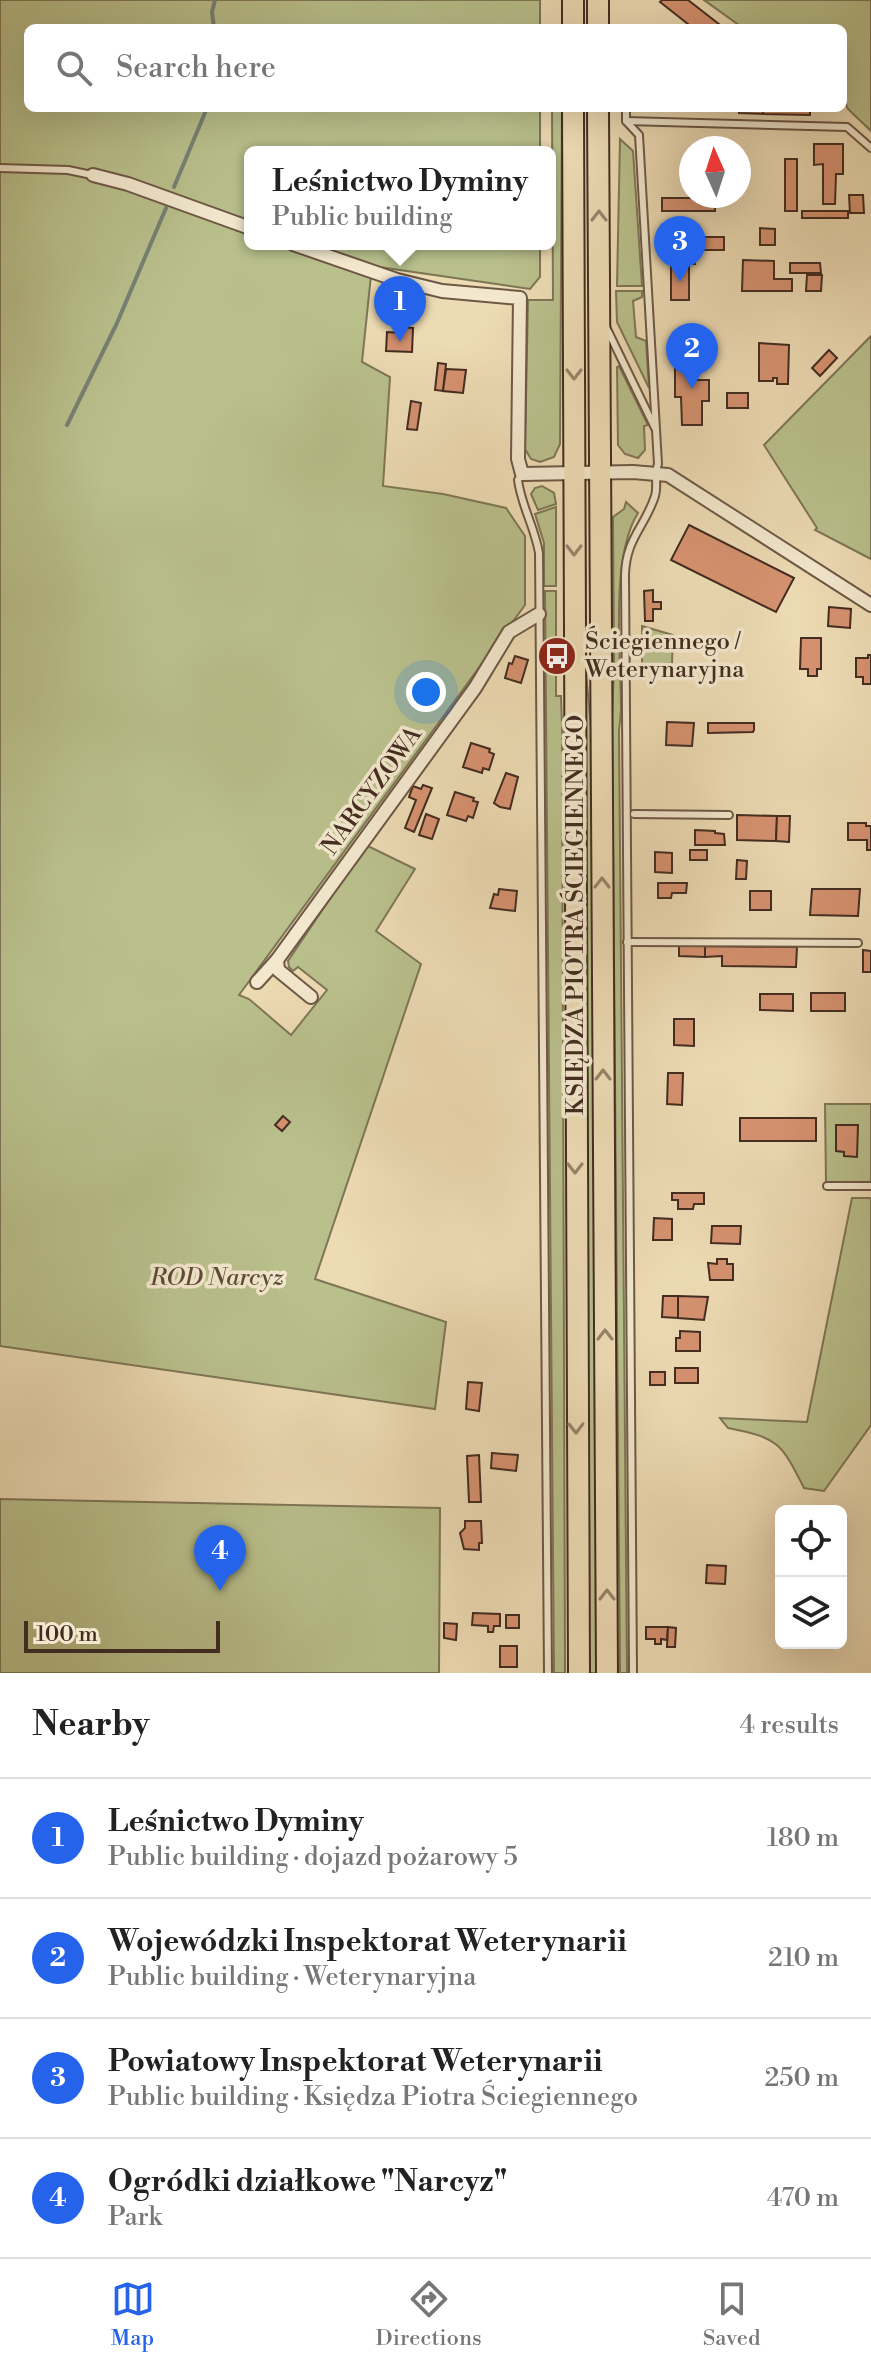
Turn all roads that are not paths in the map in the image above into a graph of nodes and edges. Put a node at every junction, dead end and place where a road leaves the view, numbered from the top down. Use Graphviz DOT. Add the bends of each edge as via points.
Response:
graph roads {
  1 [pos="573,0"];
  2 [pos="598,0"];
  3 [pos="573,24"];
  4 [pos="598,24"];
  5 [pos="573,112"];
  6 [pos="598,112"];
  7 [pos="626,112"];
  8 [pos="626,121"];
  9 [pos="871,148"];
  10 [pos="0,168"];
  11 [pos="93,175"];
  12 [pos="244,226"];
  13 [pos="310,250"];
  14 [pos="599,311"];
  15 [pos="657,431"];
  16 [pos="599,471"];
  17 [pos="574,472"];
  18 [pos="655,472"];
  19 [pos="522,474"];
  20 [pos="871,605"];
  21 [pos="539,614"];
  22 [pos="634,814"];
  23 [pos="729,815"];
  24 [pos="627,942"];
  25 [pos="858,943"];
  26 [pos="277,960"];
  27 [pos="257,982"];
  28 [pos="311,997"];
  29 [pos="827,1186"];
  30 [pos="871,1186"];
  31 [pos="548,1673"];
  32 [pos="579,1673"];
  33 [pos="607,1673"];
  34 [pos="633,1673"];
  1 -- 3 [label="main road"];
  2 -- 4 [label="main road"];
  5 -- 17 [label="main road, KSIĘDZA PIOTRA ŚCIEGIENNEGO, one-way"];
  14 -- 6 [label="main road, KSIĘDZA PIOTRA ŚCIEGIENNEGO, one-way"];
  7 -- 8 [label="lane"];
  8 -- 9 [label="lane" via="847,127"];
  8 -- 15 [label="lane" via="639,135"];
  10 -- 11 [label="lane"];
  11 -- 12 [label="street"];
  13 -- 19 [label="street" via="442,291 520,298"];
  14 -- 15 [label="lane"];
  14 -- 16 [label="main road, KSIĘDZA PIOTRA ŚCIEGIENNEGO"];
  15 -- 18 [label="lane"];
  16 -- 17 [label="street"];
  16 -- 18 [label="street"];
  33 -- 16 [label="main road, KSIĘDZA PIOTRA ŚCIEGIENNEGO, one-way"];
  17 -- 19 [label="street"];
  17 -- 32 [label="main road, KSIĘDZA PIOTRA ŚCIEGIENNEGO, one-way"];
  18 -- 20 [label="street" via="686,486"];
  18 -- 24 [label="lane" via="655,495 625,560"];
  19 -- 21 [label="lane" via="519,492 539,553"];
  21 -- 26 [label="street, NARCYZOWA" via="509,632 475,688"];
  21 -- 31 [label="lane"];
  22 -- 23 [label="lane"];
  24 -- 25 [label="lane"];
  24 -- 34 [label="lane"];
  26 -- 27 [label="street, NARCYZOWA"];
  26 -- 28 [label="street" via="278,970"];
  29 -- 30 [label="lane"];
}
